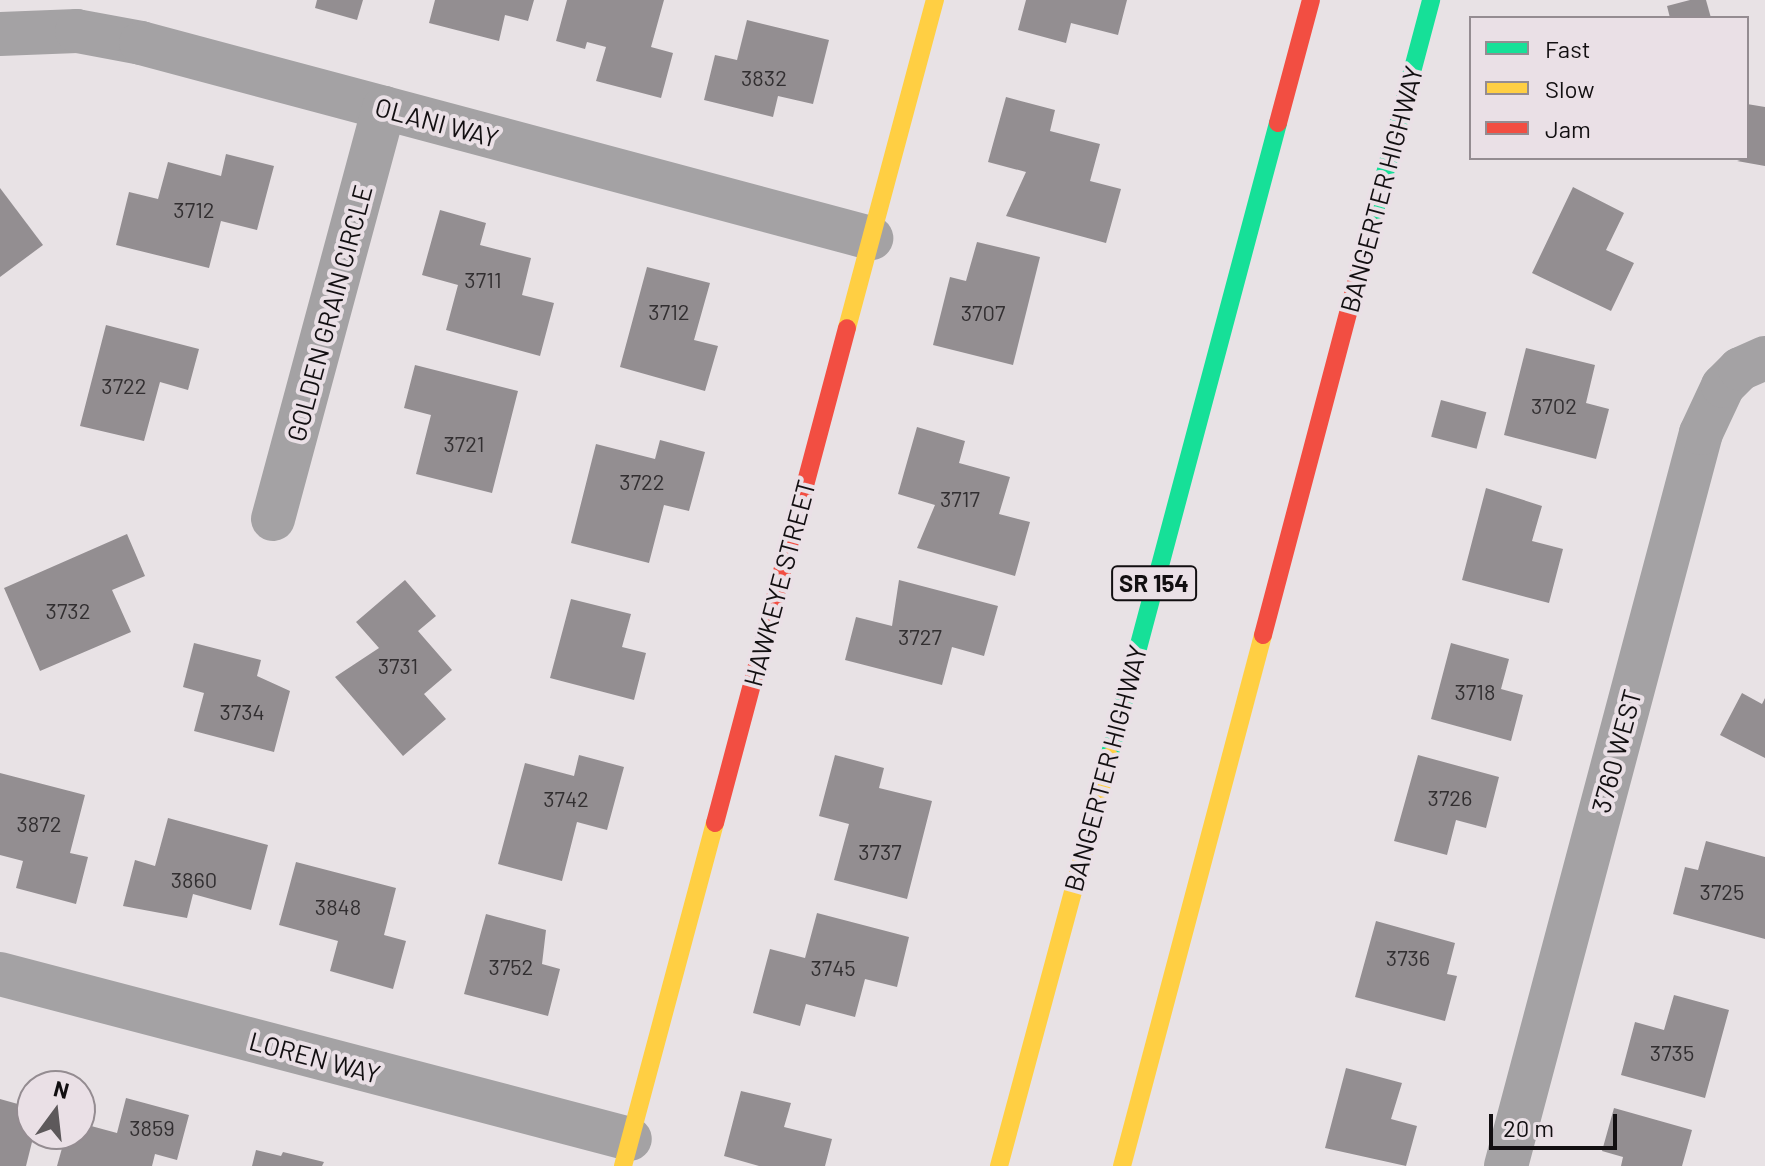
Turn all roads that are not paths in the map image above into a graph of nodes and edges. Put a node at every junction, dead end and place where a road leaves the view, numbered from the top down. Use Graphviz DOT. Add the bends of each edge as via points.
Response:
graph roads {
  1 [pos="935,0"];
  2 [pos="1311,0"];
  3 [pos="1431,0"];
  4 [pos="0,34"];
  5 [pos="384,108"];
  6 [pos="871,238"];
  7 [pos="1763,358"];
  8 [pos="273,519"];
  9 [pos="0,974"];
  10 [pos="627,1153"];
  11 [pos="999,1166"];
  12 [pos="1122,1166"];
  13 [pos="1506,1166"];
  1 -- 6 [label="main road, HAWKEYE STREET"];
  2 -- 11 [label="main road, BANGERTER HIGHWAY / SR 154"];
  3 -- 12 [label="main road, BANGERTER HIGHWAY"];
  4 -- 5 [label="street, OLANI WAY" via="108,35"];
  5 -- 6 [label="street, OLANI WAY"];
  5 -- 8 [label="street, GOLDEN GRAIN CIRCLE"];
  6 -- 10 [label="main road, HAWKEYE STREET"];
  7 -- 13 [label="street, 3760 WEST" via="1723,386 1701,433"];
  9 -- 10 [label="street, LOREN WAY"];
}
